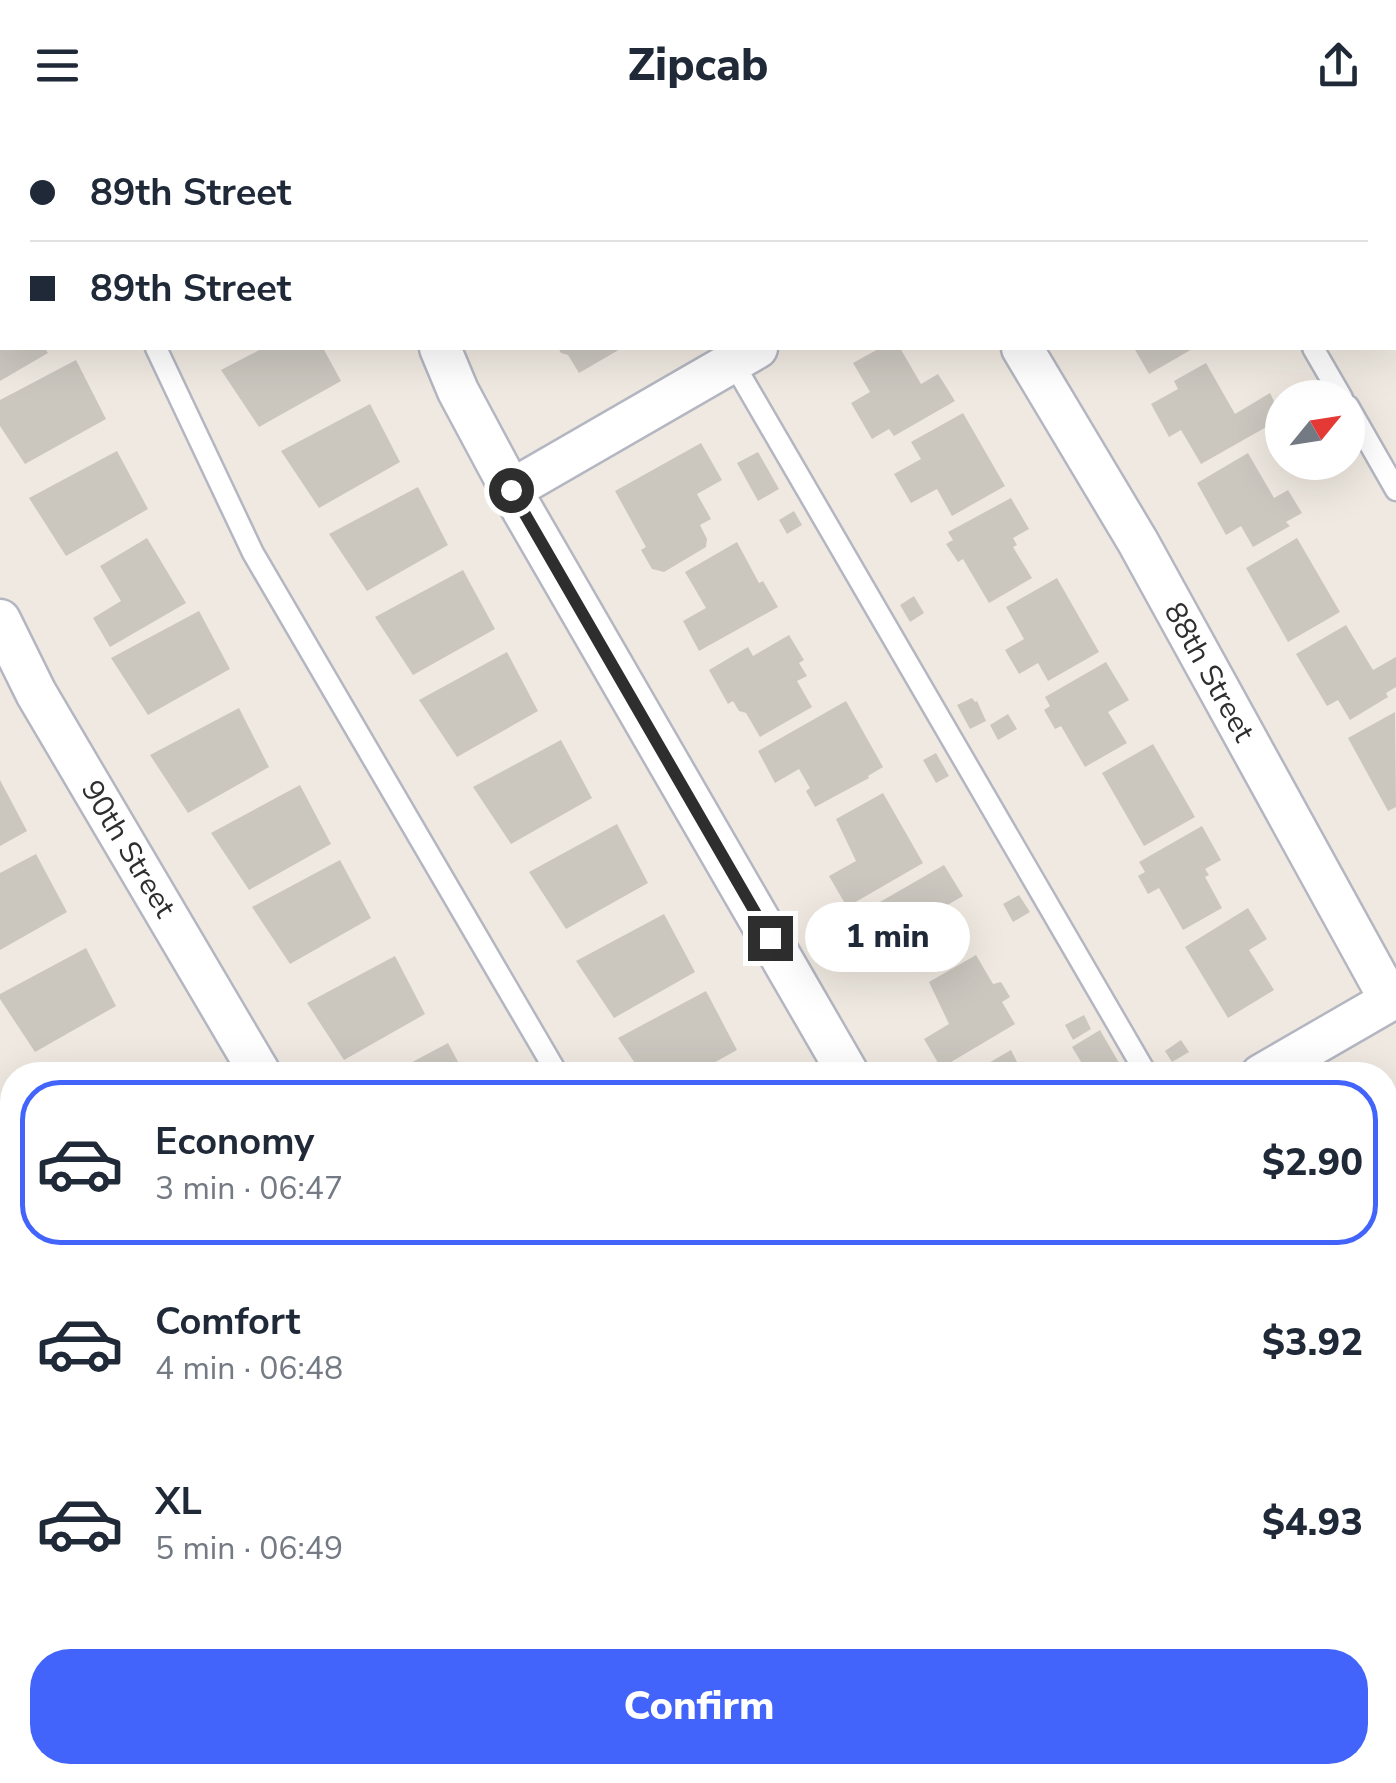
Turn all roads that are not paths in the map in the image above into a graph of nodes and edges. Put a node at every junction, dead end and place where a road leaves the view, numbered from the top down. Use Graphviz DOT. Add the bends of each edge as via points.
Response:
graph roads {
  1 [pos="157,350"];
  2 [pos="441,350"];
  3 [pos="1023,350"];
  4 [pos="1315,350"];
  5 [pos="738,352"];
  6 [pos="1332,380"];
  7 [pos="1365,436"];
  8 [pos="511,490"];
  9 [pos="1396,490"];
  10 [pos="0,620"];
  11 [pos="1393,998"];
  12 [pos="254,1062"];
  13 [pos="550,1062"];
  14 [pos="841,1062"];
  15 [pos="1140,1062"];
  16 [pos="1283,1062"];
  1 -- 13 [label="lane" via="254,553"];
  2 -- 8 [label="street"];
  3 -- 11 [label="street, 88th Street"];
  4 -- 6 [label="lane"];
  5 -- 8 [label="street"];
  5 -- 15 [label="lane"];
  7 -- 9 [label="lane"];
  8 -- 14 [label="street"];
  10 -- 12 [label="street, 90th Street" via="36,693"];
  11 -- 16 [label="street"];
}
